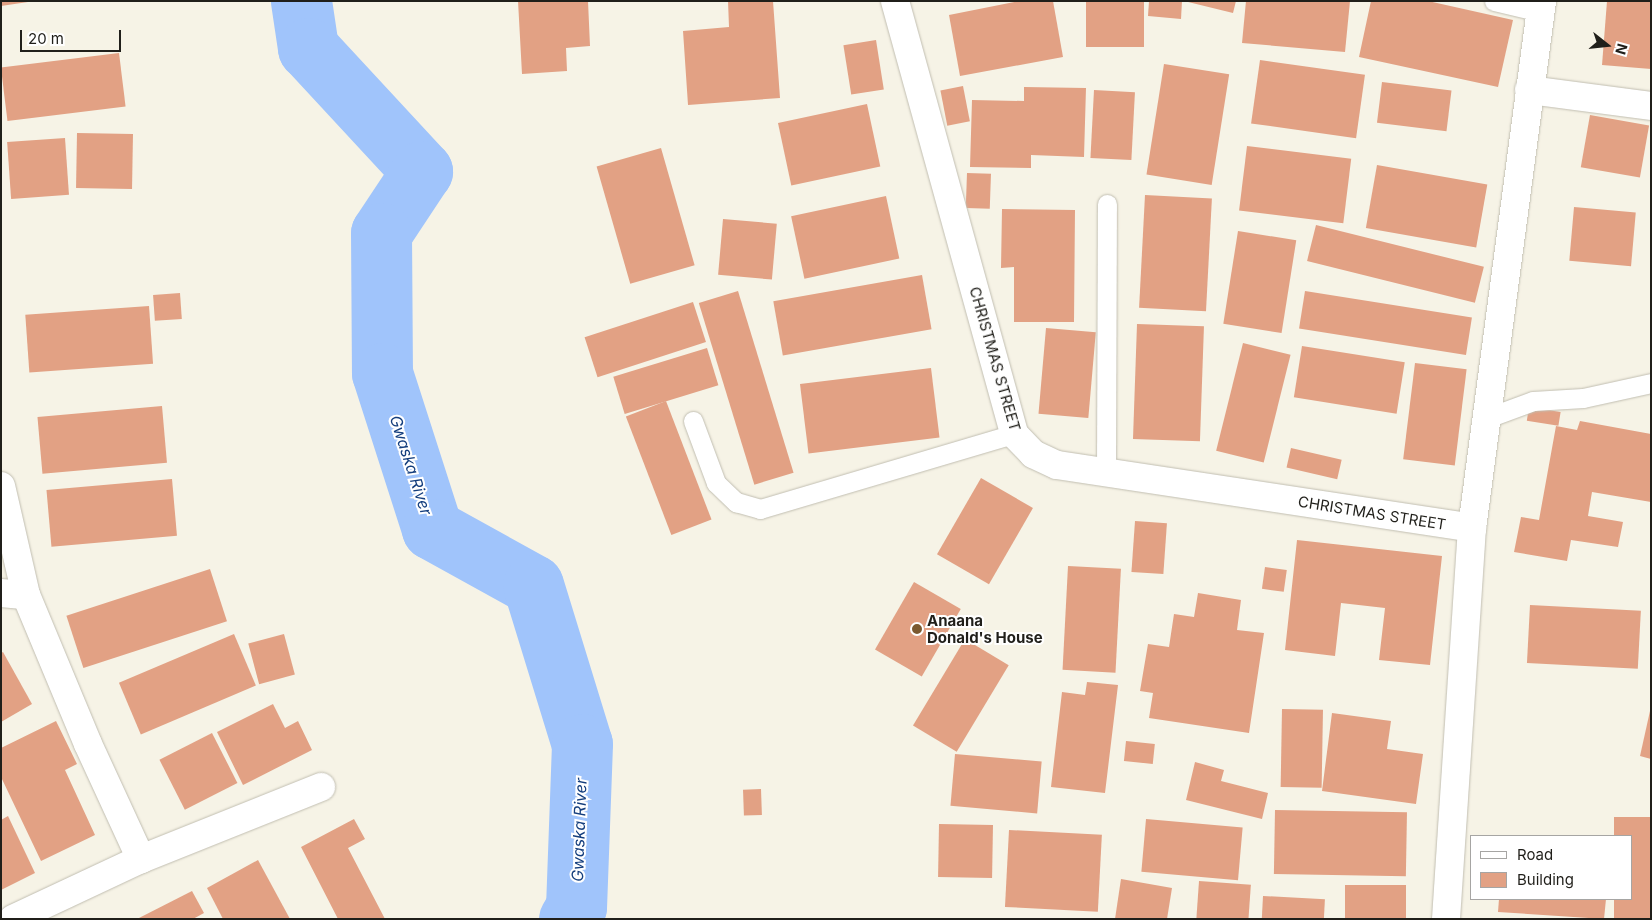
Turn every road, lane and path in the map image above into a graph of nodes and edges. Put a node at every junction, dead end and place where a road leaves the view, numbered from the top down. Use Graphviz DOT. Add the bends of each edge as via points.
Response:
graph roads {
  1 [pos="895,1"];
  2 [pos="1494,1"];
  3 [pos="1541,6"];
  4 [pos="1529,90"];
  5 [pos="1651,106"];
  6 [pos="1107,204"];
  7 [pos="1651,383"];
  8 [pos="1486,418"];
  9 [pos="693,422"];
  10 [pos="1014,434"];
  11 [pos="1106,472"];
  12 [pos="1,486"];
  13 [pos="1472,528"];
  14 [pos="14,594"];
  15 [pos="321,787"];
  16 [pos="141,859"];
  17 [pos="13,919"];
  18 [pos="1446,919"];
  1 -- 10 [label="street, CHRISTMAS STREET"];
  2 -- 3 [label="lane"];
  3 -- 4 [label="street"];
  4 -- 5 [label="street"];
  4 -- 8 [label="street"];
  6 -- 11 [label="lane"];
  7 -- 8 [label="lane" via="1583,398 1533,401"];
  8 -- 13 [label="street"];
  9 -- 10 [label="lane" via="716,483 736,502 760,509"];
  10 -- 11 [label="street, CHRISTMAS STREET" via="1033,454 1057,464"];
  11 -- 13 [label="street, CHRISTMAS STREET"];
  12 -- 14 [label="street"];
  13 -- 18 [label="street"];
  14 -- 16 [label="street"];
  15 -- 16 [label="street"];
  16 -- 17 [label="street"];
}
